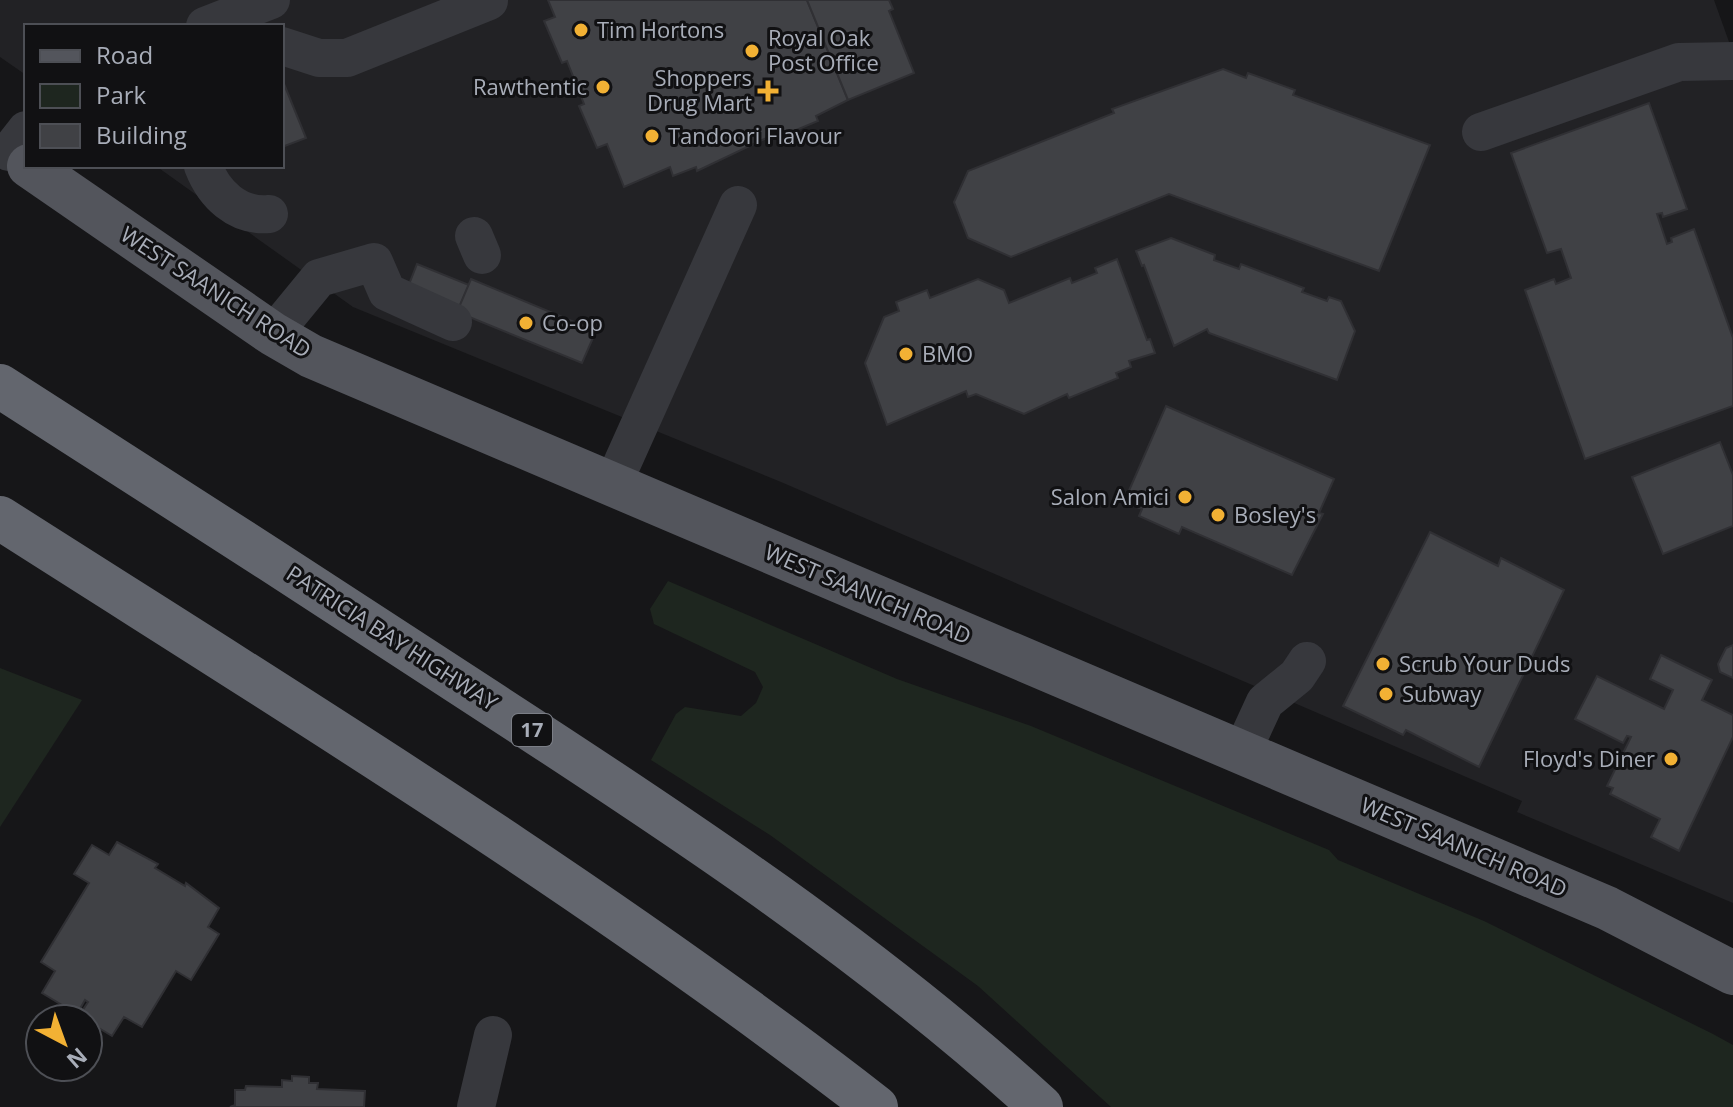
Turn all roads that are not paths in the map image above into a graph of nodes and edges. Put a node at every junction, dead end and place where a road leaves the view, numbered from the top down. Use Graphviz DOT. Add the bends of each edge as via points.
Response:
graph roads {
  1 [pos="271,0"];
  2 [pos="489,1"];
  3 [pos="210,24"];
  4 [pos="284,47"];
  5 [pos="1733,61"];
  6 [pos="1481,132"];
  7 [pos="42,168"];
  8 [pos="204,168"];
  9 [pos="738,205"];
  10 [pos="269,214"];
  11 [pos="453,322"];
  12 [pos="273,334"];
  13 [pos="0,386"];
  14 [pos="612,486"];
  15 [pos="0,518"];
  16 [pos="1307,661"];
  17 [pos="1242,752"];
  18 [pos="1733,973"];
  19 [pos="493,1035"];
  20 [pos="476,1107"];
  21 [pos="876,1107"];
  22 [pos="1041,1107"];
  1 -- 3 [label="street"];
  2 -- 4 [label="street" via="347,58 319,58"];
  5 -- 6 [label="street" via="1679,62"];
  7 -- 12 [label="main road, WEST SAANICH ROAD"];
  8 -- 10 [label="street" via="213,187 232,205"];
  9 -- 14 [label="street" via="649,364"];
  11 -- 12 [label="street" via="387,292 374,262 319,278"];
  12 -- 14 [label="main road, WEST SAANICH ROAD" via="311,356"];
  13 -- 22 [label="highway, PATRICIA BAY HIGHWAY / 17" via="683,828 861,955"];
  14 -- 17 [label="main road, WEST SAANICH ROAD"];
  15 -- 21 [label="highway" via="636,930"];
  16 -- 17 [label="street" via="1265,702"];
  17 -- 18 [label="main road, WEST SAANICH ROAD" via="1607,908"];
  19 -- 20 [label="street"];
}
